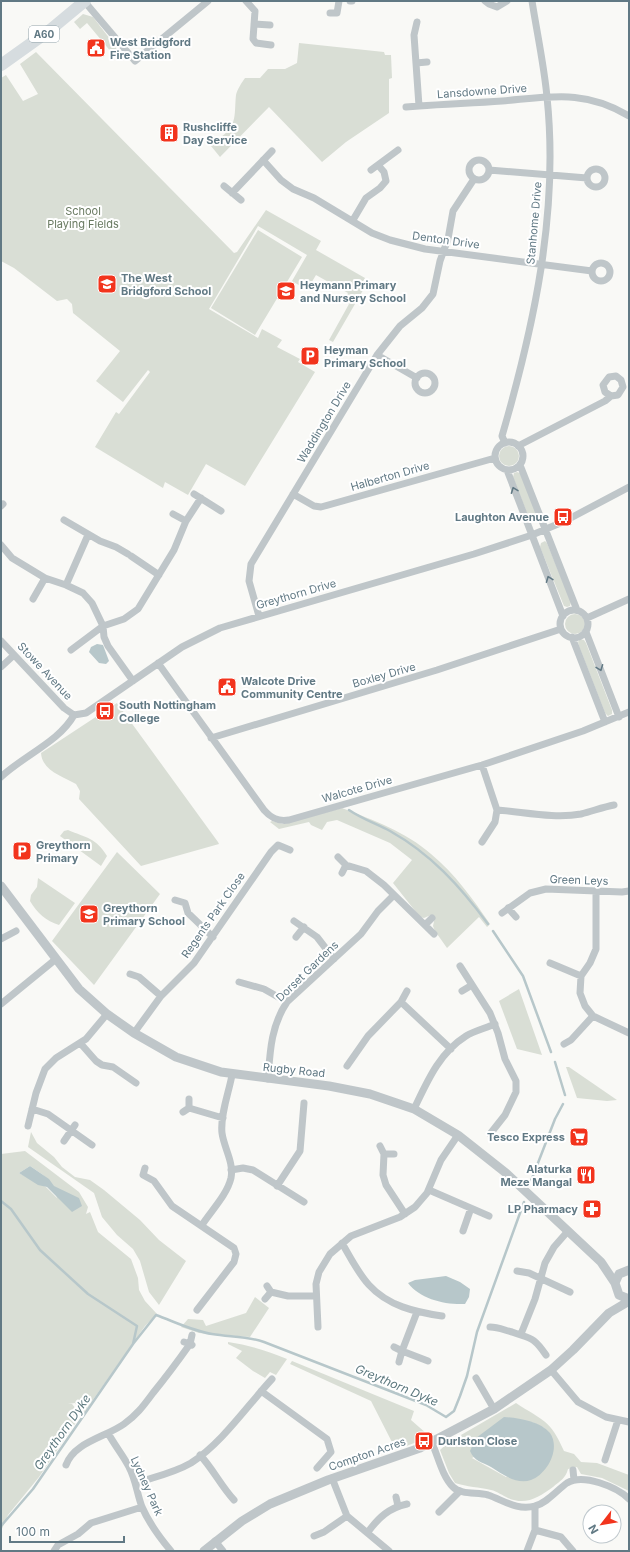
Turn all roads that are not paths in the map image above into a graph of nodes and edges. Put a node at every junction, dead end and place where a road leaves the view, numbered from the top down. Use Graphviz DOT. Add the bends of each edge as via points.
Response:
graph roads {
  1 [pos="84,1"];
  2 [pos="208,1"];
  3 [pos="246,1"];
  4 [pos="339,1"];
  5 [pos="485,1"];
  6 [pos="507,1"];
  7 [pos="532,1"];
  8 [pos="330,13"];
  9 [pos="417,22"];
  10 [pos="254,24"];
  11 [pos="270,25"];
  12 [pos="271,45"];
  13 [pos="427,62"];
  14 [pos="416,63"];
  15 [pos="1,65"];
  16 [pos="547,97"];
  17 [pos="419,106"];
  18 [pos="406,107"];
  19 [pos="629,116"];
  20 [pos="398,150"];
  21 [pos="272,151"];
  22 [pos="263,160"];
  23 [pos="378,165"];
  24 [pos="371,170"];
  25 [pos="489,170"];
  26 [pos="549,175"];
  27 [pos="587,178"];
  28 [pos="474,179"];
  29 [pos="224,186"];
  30 [pos="232,193"];
  31 [pos="241,200"];
  32 [pos="353,220"];
  33 [pos="444,251"];
  34 [pos="542,263"];
  35 [pos="592,271"];
  36 [pos="377,355"];
  37 [pos="417,378"];
  38 [pos="611,396"];
  39 [pos="504,443"];
  40 [pos="518,446"];
  41 [pos="495,458"];
  42 [pos="520,465"];
  43 [pos="507,470"];
  44 [pos="629,487"];
  45 [pos="194,494"];
  46 [pos="293,494"];
  47 [pos="201,498"];
  48 [pos="222,511"];
  49 [pos="173,514"];
  50 [pos="64,520"];
  51 [pos="186,521"];
  52 [pos="545,530"];
  53 [pos="88,535"];
  54 [pos="532,535"];
  55 [pos="1,546"];
  56 [pos="159,575"];
  57 [pos="45,578"];
  58 [pos="66,585"];
  59 [pos="33,599"];
  60 [pos="629,599"];
  61 [pos="577,610"];
  62 [pos="259,616"];
  63 [pos="563,616"];
  64 [pos="587,618"];
  65 [pos="103,626"];
  66 [pos="562,629"];
  67 [pos="586,632"];
  68 [pos="572,637"];
  69 [pos="1,641"];
  70 [pos="71,650"];
  71 [pos="14,655"];
  72 [pos="158,663"];
  73 [pos="1,667"];
  74 [pos="133,681"];
  75 [pos="629,712"];
  76 [pos="74,715"];
  77 [pos="619,717"];
  78 [pos="605,722"];
  79 [pos="211,738"];
  80 [pos="482,765"];
  81 [pos="1,777"];
  82 [pos="497,810"];
  83 [pos="610,812"];
  84 [pos="482,842"];
  85 [pos="290,850"];
  86 [pos="338,858"];
  87 [pos="346,865"];
  88 [pos="342,873"];
  89 [pos="1,886"];
  90 [pos="629,891"];
  91 [pos="596,892"];
  92 [pos="394,895"];
  93 [pos="175,900"];
  94 [pos="508,908"];
  95 [pos="502,913"];
  96 [pos="516,917"];
  97 [pos="432,918"];
  98 [pos="294,921"];
  99 [pos="425,925"];
  100 [pos="304,928"];
  101 [pos="15,934"];
  102 [pos="434,934"];
  103 [pos="213,937"];
  104 [pos="296,937"];
  105 [pos="1,939"];
  106 [pos="56,959"];
  107 [pos="334,960"];
  108 [pos="550,963"];
  109 [pos="460,966"];
  110 [pos="130,974"];
  111 [pos="581,976"];
  112 [pos="239,982"];
  113 [pos="472,985"];
  114 [pos="407,991"];
  115 [pos="462,991"];
  116 [pos="161,996"];
  117 [pos="287,1002"];
  118 [pos="401,1002"];
  119 [pos="1,1003"];
  120 [pos="107,1014"];
  121 [pos="593,1016"];
  122 [pos="495,1024"];
  123 [pos="134,1033"];
  124 [pos="629,1033"];
  125 [pos="81,1044"];
  126 [pos="564,1044"];
  127 [pos="451,1049"];
  128 [pos="347,1066"];
  129 [pos="232,1075"];
  130 [pos="268,1079"];
  131 [pos="136,1083"];
  132 [pos="189,1099"];
  133 [pos="304,1103"];
  134 [pos="32,1109"];
  135 [pos="414,1109"];
  136 [pos="223,1118"];
  137 [pos="28,1126"];
  138 [pos="73,1128"];
  139 [pos="490,1134"];
  140 [pos="458,1135"];
  141 [pos="64,1141"];
  142 [pos="92,1145"];
  143 [pos="380,1146"];
  144 [pos="384,1154"];
  145 [pos="394,1154"];
  146 [pos="145,1168"];
  147 [pos="231,1170"];
  148 [pos="277,1186"];
  149 [pos="429,1190"];
  150 [pos="304,1202"];
  151 [pos="471,1208"];
  152 [pos="405,1214"];
  153 [pos="489,1216"];
  154 [pos="202,1225"];
  155 [pos="463,1231"];
  156 [pos="568,1231"];
  157 [pos="342,1243"];
  158 [pos="600,1262"];
  159 [pos="626,1271"];
  160 [pos="517,1272"];
  161 [pos="541,1278"];
  162 [pos="267,1286"];
  163 [pos="615,1287"];
  164 [pos="271,1292"];
  165 [pos="570,1292"];
  166 [pos="315,1296"];
  167 [pos="265,1299"];
  168 [pos="629,1300"];
  169 [pos="197,1310"];
  170 [pos="417,1312"];
  171 [pos="610,1313"];
  172 [pos="442,1316"];
  173 [pos="318,1326"];
  174 [pos="490,1327"];
  175 [pos="522,1334"];
  176 [pos="192,1335"];
  177 [pos="394,1347"];
  178 [pos="402,1351"];
  179 [pos="546,1355"];
  180 [pos="428,1361"];
  181 [pos="399,1362"];
  182 [pos="551,1370"];
  183 [pos="476,1378"];
  184 [pos="272,1379"];
  185 [pos="261,1391"];
  186 [pos="494,1409"];
  187 [pos="618,1420"];
  188 [pos="629,1422"];
  189 [pos="108,1433"];
  190 [pos="432,1443"];
  191 [pos="200,1455"];
  192 [pos="605,1460"];
  193 [pos="66,1466"];
  194 [pos="317,1468"];
  195 [pos="572,1470"];
  196 [pos="332,1478"];
  197 [pos="574,1480"];
  198 [pos="136,1483"];
  199 [pos="460,1491"];
  200 [pos="396,1497"];
  201 [pos="629,1499"];
  202 [pos="234,1500"];
  203 [pos="407,1504"];
  204 [pos="398,1506"];
  205 [pos="535,1506"];
  206 [pos="142,1507"];
  207 [pos="439,1512"];
  208 [pos="347,1516"];
  209 [pos="535,1530"];
  210 [pos="368,1532"];
  211 [pos="314,1536"];
  212 [pos="215,1541"];
  213 [pos="54,1551"];
  214 [pos="171,1551"];
  215 [pos="204,1551"];
  216 [pos="223,1551"];
  217 [pos="389,1551"];
  218 [pos="527,1551"];
  219 [pos="574,1551"];
  1 -- 2 [label="street" via="134,61"];
  1 -- 15 [label="main road, A60" via="50,30"];
  3 -- 10 [label="street" via="255,11"];
  4 -- 8 [label="street" via="337,13"];
  5 -- 6 [label="street" via="497,7"];
  7 -- 16 [label="street, Stanhome Drive"];
  9 -- 14 [label="street" via="414,35"];
  10 -- 11 [label="street"];
  10 -- 12 [label="street" via="253,39 256,43"];
  13 -- 14 [label="street"];
  14 -- 17 [label="street"];
  16 -- 17 [label="street, Lansdowne Drive"];
  16 -- 19 [label="street, Lansdowne Drive" via="558,95 593,100"];
  16 -- 26 [label="street, Stanhome Drive"];
  17 -- 18 [label="street, Lansdowne Drive"];
  20 -- 23 [label="street"];
  21 -- 22 [label="street"];
  22 -- 30 [label="street"];
  22 -- 32 [label="street, Denton Drive" via="293,189"];
  23 -- 24 [label="street"];
  23 -- 32 [label="street" via="384,172 386,181 366,198"];
  25 -- 26 [label="street"];
  25 -- 28 [label="street" via="483,179"];
  25 -- 28 [label="street" via="484,162 474,162 469,170"];
  26 -- 27 [label="street"];
  26 -- 34 [label="street, Stanhome Drive"];
  28 -- 33 [label="street, Waddington Drive" via="453,210"];
  29 -- 30 [label="street"];
  30 -- 31 [label="street"];
  32 -- 33 [label="street, Denton Drive" via="390,240"];
  33 -- 34 [label="street, Denton Drive"];
  33 -- 36 [label="street, Waddington Drive" via="435,287 428,301 400,326"];
  34 -- 35 [label="street, Denton Drive"];
  34 -- 39 [label="street, Stanhome Drive" via="523,366 502,436"];
  36 -- 37 [label="street"];
  36 -- 46 [label="street, Waddington Drive"];
  38 -- 40 [label="street"];
  39 -- 40 [label="street" via="514,443"];
  39 -- 41 [label="street" via="497,449"];
  40 -- 42 [label="street" via="523,453"];
  41 -- 43 [label="street" via="499,466"];
  41 -- 46 [label="street, Halberton Drive" via="321,507 314,506"];
  42 -- 43 [label="street" via="514,470"];
  42 -- 52 [label="street"];
  54 -- 43 [label="street, one-way"];
  44 -- 52 [label="street, Greythorn Drive"];
  45 -- 47 [label="street"];
  46 -- 62 [label="street, Waddington Drive" via="249,571 249,581"];
  47 -- 48 [label="street"];
  47 -- 51 [label="street"];
  49 -- 51 [label="street"];
  50 -- 53 [label="street"];
  51 -- 56 [label="street" via="174,550"];
  52 -- 54 [label="street, Greythorn Drive"];
  52 -- 61 [label="street"];
  53 -- 56 [label="street" via="130,555"];
  53 -- 58 [label="street"];
  54 -- 62 [label="street, Greythorn Drive"];
  63 -- 54 [label="street, one-way"];
  55 -- 57 [label="street" via="12,558"];
  56 -- 65 [label="street" via="134,612 124,619"];
  57 -- 58 [label="street"];
  57 -- 59 [label="street"];
  58 -- 65 [label="street" via="83,593 92,603"];
  60 -- 64 [label="street"];
  61 -- 63 [label="street" via="569,611"];
  61 -- 64 [label="street"];
  62 -- 72 [label="street, Greythorn Drive" via="200,637"];
  63 -- 66 [label="street" via="560,625"];
  64 -- 67 [label="street"];
  65 -- 70 [label="street"];
  65 -- 74 [label="street" via="108,646"];
  66 -- 68 [label="street"];
  66 -- 79 [label="street, Boxley Drive" via="437,670"];
  67 -- 68 [label="street" via="580,637"];
  67 -- 77 [label="street, one-way"];
  68 -- 78 [label="street"];
  69 -- 71 [label="street, Stowe Avenue"];
  71 -- 73 [label="street"];
  71 -- 76 [label="street, Stowe Avenue" via="64,708"];
  72 -- 74 [label="street, Greythorn Drive"];
  72 -- 79 [label="street, Walcote Drive"];
  74 -- 76 [label="street, Greythorn Drive" via="86,713"];
  75 -- 77 [label="street, Walcote Drive"];
  76 -- 81 [label="street" via="65,728"];
  77 -- 78 [label="street, Walcote Drive"];
  78 -- 80 [label="street, Walcote Drive"];
  79 -- 80 [label="street, Walcote Drive" via="264,810 270,817 281,820 289,820"];
  80 -- 82 [label="street"];
  82 -- 83 [label="street" via="562,815 581,814 616,804"];
  82 -- 84 [label="street" via="495,822"];
  85 -- 103 [label="street, Regents Park Close" via="275,842"];
  86 -- 87 [label="street"];
  87 -- 88 [label="street"];
  87 -- 92 [label="street" via="366,871"];
  89 -- 106 [label="street, Rugby Road"];
  90 -- 91 [label="street, Green Leys"];
  91 -- 94 [label="street, Green Leys" via="546,889 530,893"];
  91 -- 111 [label="street" via="596,949"];
  92 -- 99 [label="street"];
  92 -- 107 [label="street, Dorset Gardens" via="361,934"];
  93 -- 103 [label="street" via="185,903 188,913"];
  94 -- 95 [label="street, Green Leys"];
  94 -- 96 [label="street"];
  97 -- 99 [label="street"];
  98 -- 100 [label="street"];
  99 -- 102 [label="street"];
  100 -- 104 [label="street"];
  100 -- 107 [label="street" via="317,937"];
  101 -- 105 [label="street"];
  103 -- 116 [label="street, Regents Park Close" via="194,964"];
  106 -- 119 [label="street"];
  106 -- 120 [label="street, Rugby Road" via="79,989"];
  107 -- 117 [label="street, Dorset Gardens"];
  108 -- 111 [label="street"];
  109 -- 113 [label="street"];
  110 -- 116 [label="street" via="140,977"];
  111 -- 121 [label="street" via="580,993 585,1006"];
  112 -- 117 [label="street" via="264,989"];
  113 -- 115 [label="street"];
  113 -- 122 [label="street"];
  114 -- 118 [label="street"];
  116 -- 123 [label="street, Regents Park Close"];
  117 -- 130 [label="street, Dorset Gardens" via="273,1030"];
  118 -- 127 [label="street"];
  118 -- 128 [label="street" via="368,1036"];
  120 -- 123 [label="street, Rugby Road"];
  120 -- 125 [label="street"];
  121 -- 124 [label="street"];
  121 -- 126 [label="street"];
  122 -- 127 [label="street" via="466,1036"];
  122 -- 139 [label="street" via="505,1059 516,1081 516,1092 506,1115"];
  123 -- 129 [label="street, Rugby Road" via="176,1057"];
  125 -- 131 [label="street" via="96,1061 113,1067"];
  125 -- 134 [label="street" via="50,1063 40,1079"];
  127 -- 135 [label="street" via="434,1068"];
  129 -- 130 [label="street, Rugby Road"];
  129 -- 136 [label="street"];
  130 -- 135 [label="street, Rugby Road" via="370,1094"];
  132 -- 136 [label="street" via="186,1110"];
  133 -- 148 [label="street" via="307,1112 300,1151"];
  134 -- 137 [label="street"];
  134 -- 138 [label="street" via="48,1114"];
  135 -- 140 [label="street, Rugby Road"];
  136 -- 147 [label="street" via="222,1132"];
  138 -- 141 [label="street"];
  138 -- 142 [label="street"];
  140 -- 149 [label="street" via="441,1160"];
  140 -- 156 [label="street, Rugby Road" via="506,1173"];
  143 -- 144 [label="street"];
  144 -- 145 [label="street"];
  144 -- 152 [label="street" via="383,1175 386,1185"];
  146 -- 154 [label="street" via="143,1175 154,1181 172,1206"];
  147 -- 148 [label="street" via="248,1168"];
  147 -- 154 [label="street" via="228,1186"];
  148 -- 150 [label="street"];
  149 -- 151 [label="street"];
  149 -- 152 [label="street" via="423,1200"];
  151 -- 153 [label="street"];
  151 -- 155 [label="street"];
  152 -- 157 [label="street" via="351,1236"];
  154 -- 169 [label="street" via="228,1242 236,1254 234,1262"];
  156 -- 158 [label="street, Rugby Road"];
  156 -- 161 [label="street" via="554,1247 545,1263"];
  157 -- 166 [label="street" via="324,1262 316,1284"];
  157 -- 170 [label="street" via="368,1284 390,1301"];
  158 -- 159 [label="street, Rugby Road"];
  158 -- 163 [label="street, Rugby Road"];
  159 -- 163 [label="street" via="617,1277"];
  160 -- 161 [label="street"];
  161 -- 165 [label="street"];
  161 -- 175 [label="street"];
  162 -- 164 [label="street"];
  163 -- 168 [label="street" via="622,1297"];
  163 -- 171 [label="street"];
  164 -- 166 [label="street" via="288,1296"];
  164 -- 167 [label="street"];
  166 -- 173 [label="street"];
  168 -- 171 [label="street, Compton Acres"];
  170 -- 172 [label="street"];
  170 -- 178 [label="street"];
  171 -- 182 [label="street, Compton Acres"];
  174 -- 175 [label="street"];
  175 -- 179 [label="street" via="538,1344"];
  176 -- 189 [label="street" via="174,1368 138,1413"];
  177 -- 178 [label="street"];
  178 -- 180 [label="street"];
  178 -- 181 [label="street"];
  182 -- 186 [label="street, Compton Acres"];
  182 -- 187 [label="street" via="578,1402 606,1417"];
  183 -- 186 [label="street"];
  184 -- 185 [label="street"];
  185 -- 191 [label="street" via="244,1414"];
  185 -- 194 [label="street" via="327,1439 331,1452"];
  186 -- 190 [label="street, Compton Acres"];
  187 -- 188 [label="street"];
  187 -- 192 [label="street"];
  189 -- 193 [label="street" via="93,1438 69,1459"];
  189 -- 198 [label="street, Lydney Park"];
  190 -- 196 [label="street, Compton Acres"];
  190 -- 199 [label="street" via="448,1482"];
  191 -- 198 [label="street" via="192,1463 174,1471"];
  191 -- 202 [label="street"];
  195 -- 197 [label="street"];
  196 -- 208 [label="street"];
  196 -- 212 [label="street, Compton Acres" via="270,1504"];
  197 -- 201 [label="street" via="600,1483 624,1493"];
  197 -- 205 [label="street"];
  198 -- 206 [label="street, Lydney Park"];
  199 -- 205 [label="street" via="487,1494 511,1505"];
  199 -- 207 [label="street"];
  200 -- 204 [label="street"];
  203 -- 204 [label="street"];
  204 -- 210 [label="street" via="382,1515"];
  205 -- 209 [label="street"];
  206 -- 213 [label="street" via="91,1523 58,1545"];
  206 -- 214 [label="street, Lydney Park"];
  208 -- 210 [label="street"];
  208 -- 211 [label="street"];
  209 -- 218 [label="street"];
  209 -- 219 [label="street" via="561,1537"];
  210 -- 217 [label="street"];
  212 -- 215 [label="street, Compton Acres"];
  212 -- 216 [label="street"];
}
